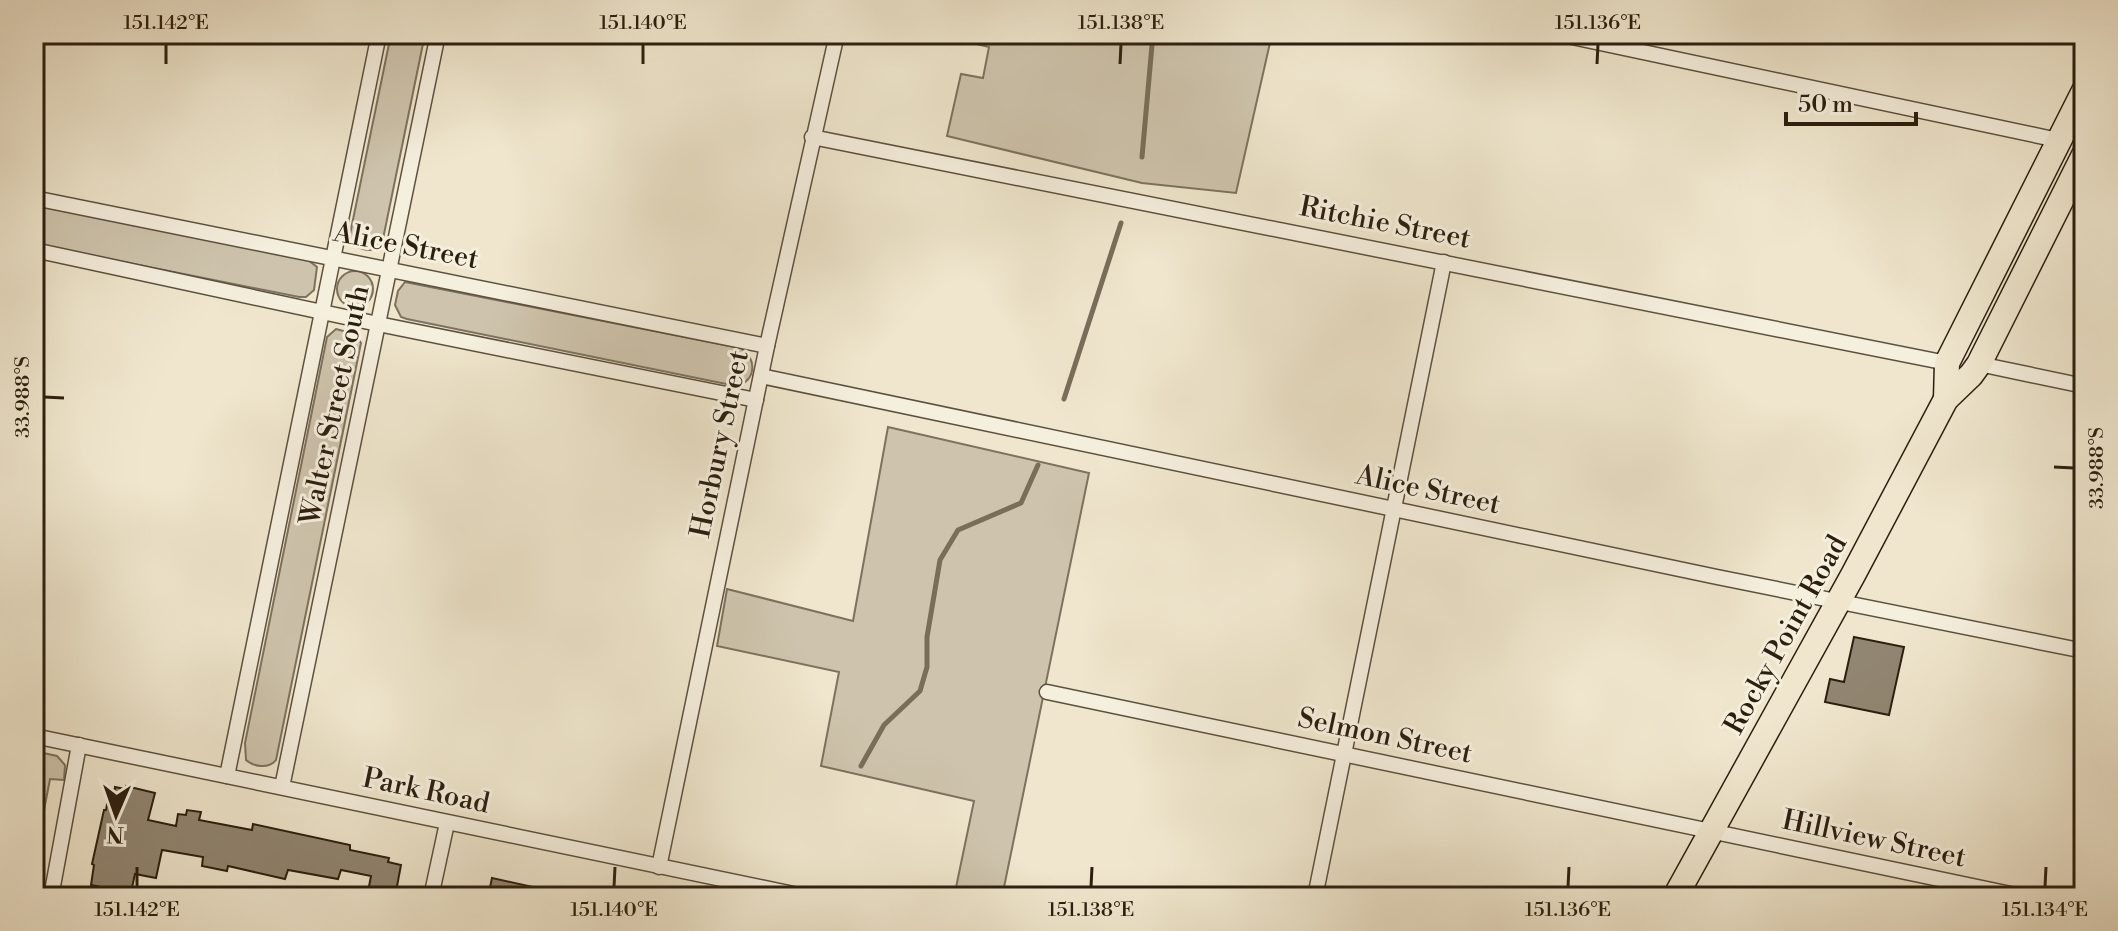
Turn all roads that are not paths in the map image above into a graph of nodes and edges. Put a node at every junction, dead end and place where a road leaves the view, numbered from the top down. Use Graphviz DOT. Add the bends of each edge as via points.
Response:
graph roads {
  1 [pos="379,34"];
  2 [pos="438,34"];
  3 [pos="837,34"];
  4 [pos="1558,34"];
  5 [pos="2084,91"];
  6 [pos="812,137"];
  7 [pos="2058,140"];
  8 [pos="2084,155"];
  9 [pos="34,198"];
  10 [pos="34,250"];
  11 [pos="331,258"];
  12 [pos="1444,262"];
  13 [pos="391,270"];
  14 [pos="321,311"];
  15 [pos="378,324"];
  16 [pos="767,346"];
  17 [pos="1947,363"];
  18 [pos="1979,364"];
  19 [pos="761,376"];
  20 [pos="2084,386"];
  21 [pos="1946,399"];
  22 [pos="756,400"];
  23 [pos="1395,509"];
  24 [pos="1839,601"];
  25 [pos="2084,651"];
  26 [pos="1047,692"];
  27 [pos="34,736"];
  28 [pos="79,745"];
  29 [pos="1343,754"];
  30 [pos="227,776"];
  31 [pos="282,787"];
  32 [pos="447,823"];
  33 [pos="1713,829"];
  34 [pos="659,867"];
  35 [pos="729,880"];
  36 [pos="51,897"];
  37 [pos="431,897"];
  38 [pos="726,897"];
  39 [pos="808,897"];
  40 [pos="1315,897"];
  41 [pos="1675,897"];
  42 [pos="2025,897"];
  1 -- 11 [label="street, Walter Street South"];
  2 -- 13 [label="street, Walter Street South"];
  3 -- 6 [label="street, Horbury Street"];
  4 -- 7 [label="street"];
  5 -- 7 [label="main road, Rocky Point Road"];
  6 -- 12 [label="street, Ritchie Street"];
  6 -- 16 [label="street, Horbury Street"];
  7 -- 17 [label="main road, Rocky Point Road"];
  8 -- 18 [label="main road, Rocky Point Road"];
  9 -- 11 [label="street, Alice Street"];
  10 -- 14 [label="street"];
  11 -- 13 [label="street, Alice Street"];
  11 -- 14 [label="street, Walter Street South"];
  12 -- 17 [label="street, Ritchie Street"];
  12 -- 23 [label="street"];
  13 -- 15 [label="street, Walter Street South"];
  13 -- 16 [label="street, Alice Street"];
  14 -- 15 [label="street"];
  14 -- 30 [label="street, Walter Street South"];
  15 -- 22 [label="street"];
  15 -- 31 [label="street, Walter Street South"];
  16 -- 19 [label="street, Horbury Street"];
  17 -- 21 [label="main road, Rocky Point Road"];
  18 -- 20 [label="street"];
  18 -- 21 [label="main road, Rocky Point Road"];
  19 -- 22 [label="street, Horbury Street"];
  19 -- 23 [label="street, Alice Street"];
  21 -- 24 [label="main road, Rocky Point Road"];
  22 -- 34 [label="street, Horbury Street"];
  23 -- 24 [label="street, Alice Street"];
  23 -- 29 [label="street"];
  24 -- 25 [label="street, Alice Street"];
  24 -- 33 [label="main road, Rocky Point Road"];
  26 -- 29 [label="street, Selmon Street"];
  27 -- 28 [label="street, Park Road"];
  28 -- 30 [label="street, Park Road"];
  28 -- 36 [label="street"];
  29 -- 33 [label="street, Selmon Street"];
  29 -- 40 [label="street"];
  30 -- 31 [label="street, Park Road"];
  31 -- 32 [label="street, Park Road"];
  32 -- 34 [label="street, Park Road"];
  32 -- 37 [label="street"];
  33 -- 41 [label="main road, Rocky Point Road"];
  33 -- 42 [label="street, Hillview Street"];
  34 -- 35 [label="street, Park Road"];
  35 -- 38 [label="street"];
  35 -- 39 [label="street, Park Road"];
}
